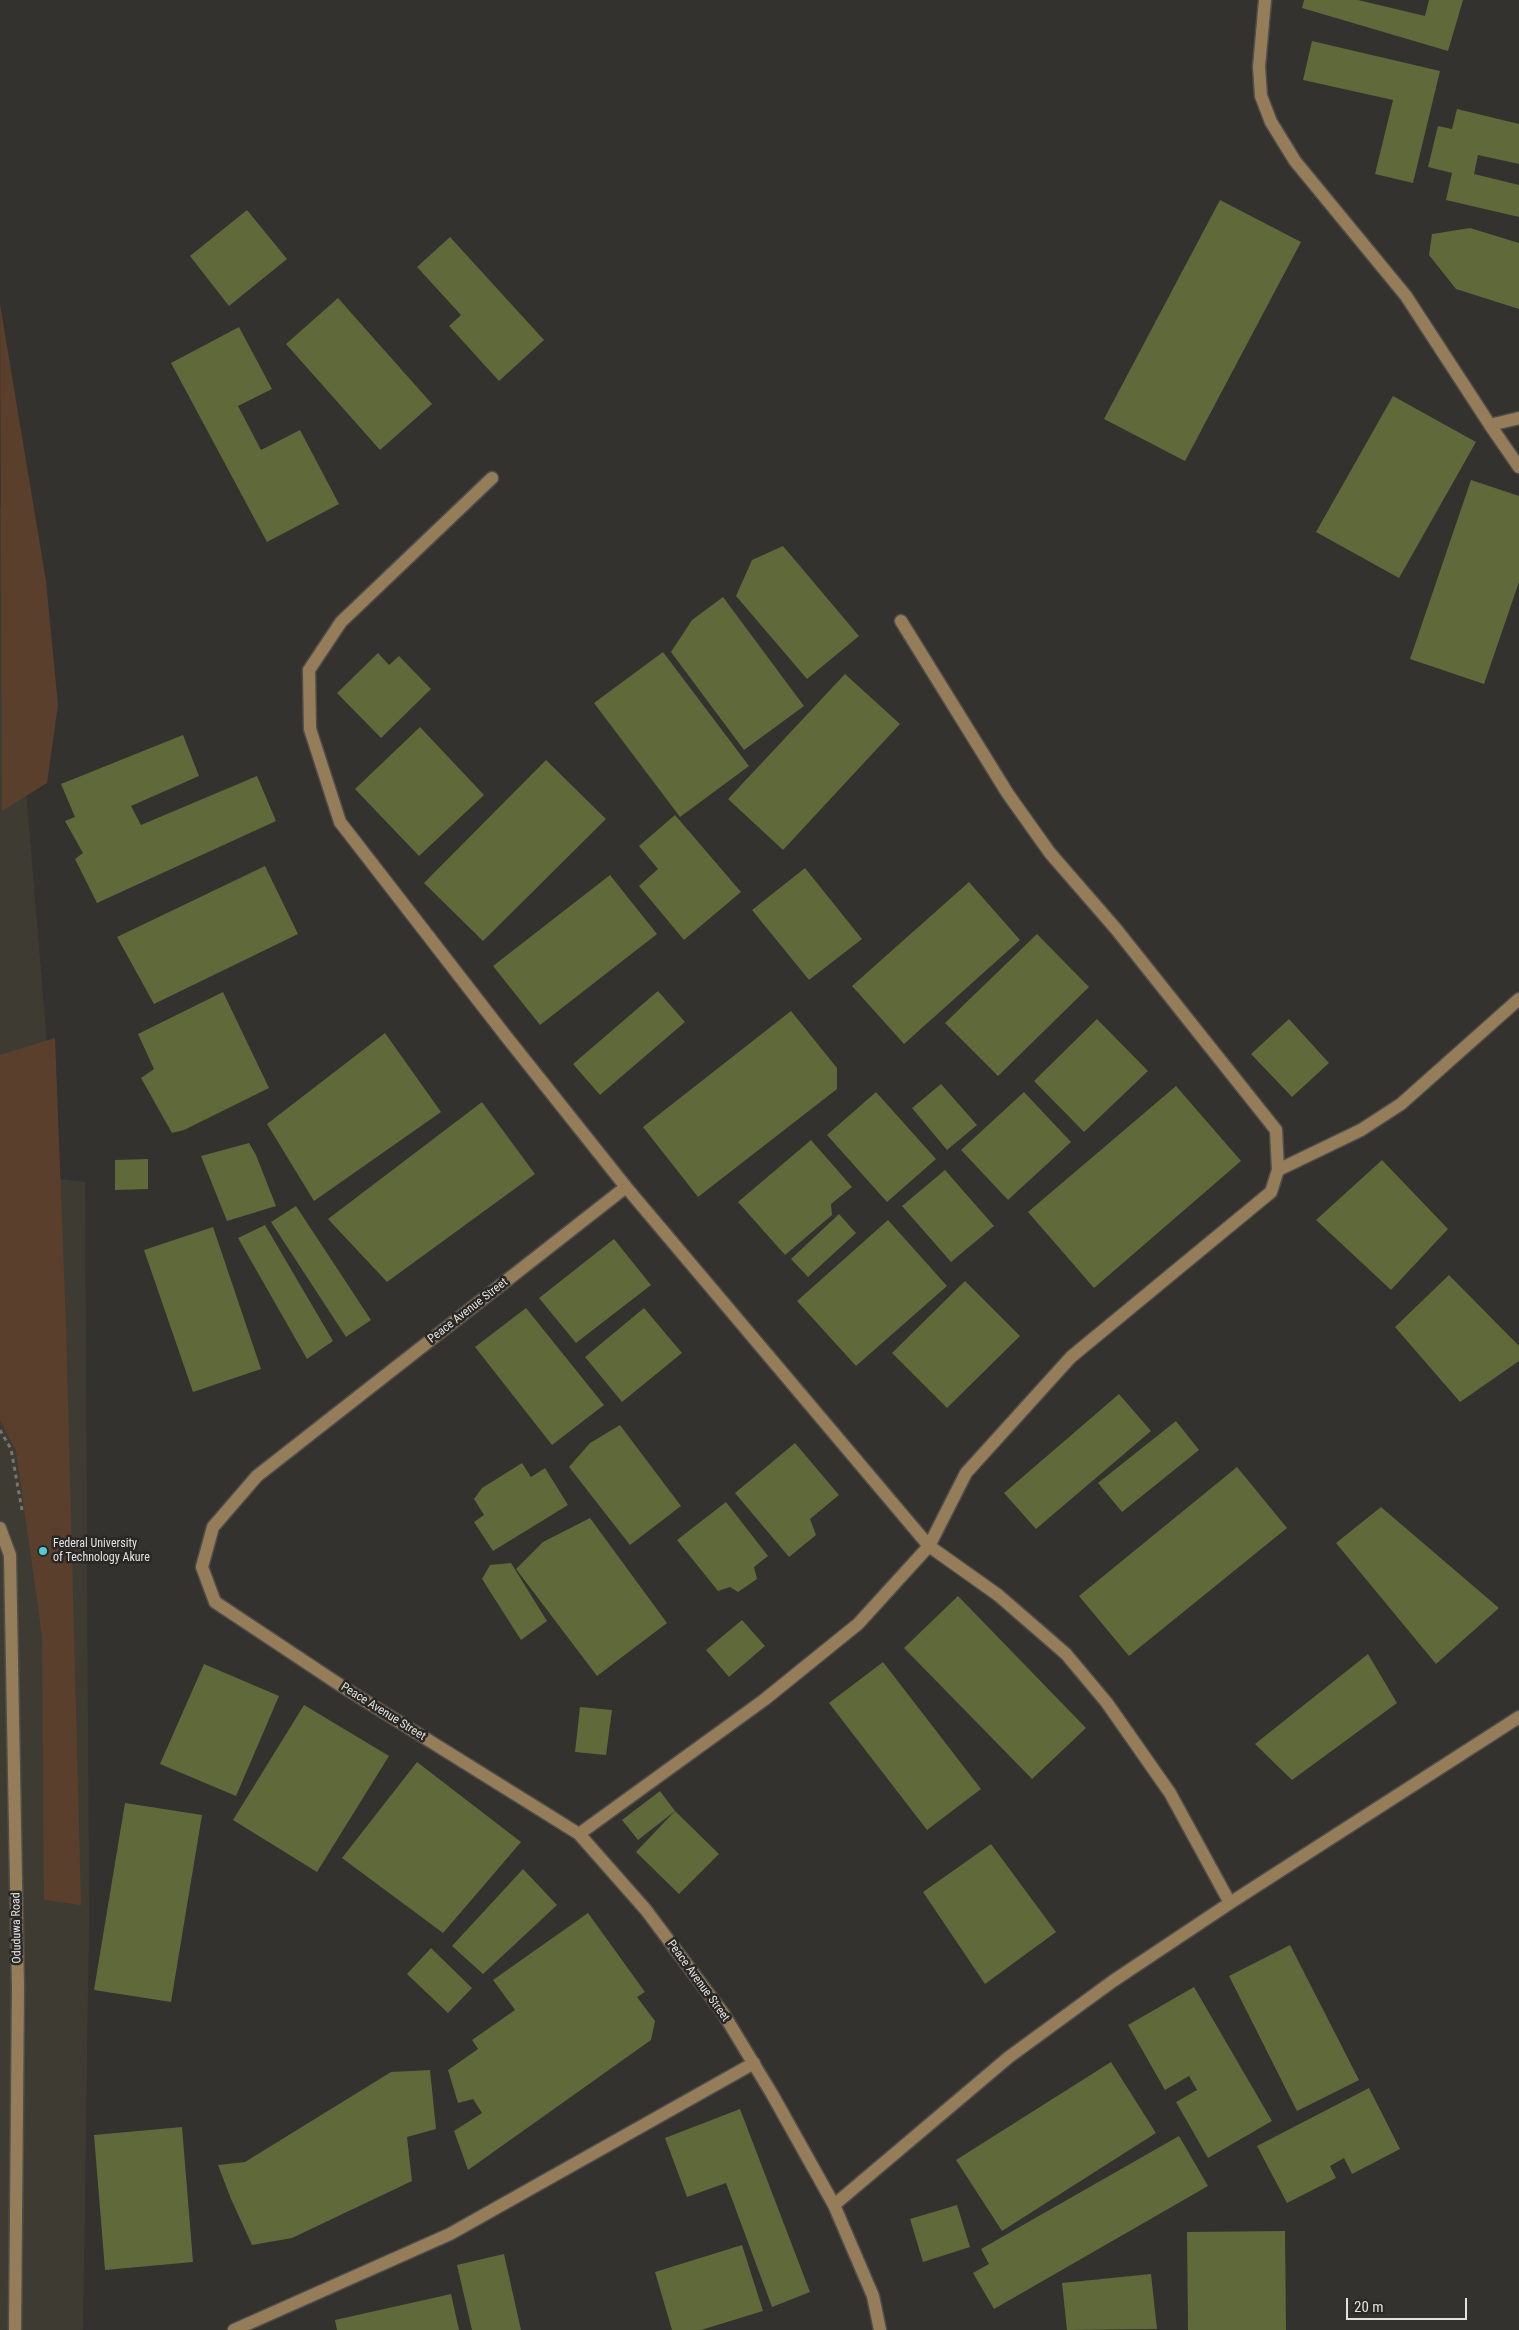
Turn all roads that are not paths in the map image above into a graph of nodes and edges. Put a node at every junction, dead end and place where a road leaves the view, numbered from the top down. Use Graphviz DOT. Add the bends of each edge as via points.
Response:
graph roads {
  1 [pos="1265,0"];
  2 [pos="1519,418"];
  3 [pos="1490,425"];
  4 [pos="1519,467"];
  5 [pos="492,478"];
  6 [pos="901,621"];
  7 [pos="1519,999"];
  8 [pos="1278,1170"];
  9 [pos="626,1187"];
  10 [pos="0,1528"];
  11 [pos="929,1546"];
  12 [pos="1519,1717"];
  13 [pos="579,1834"];
  14 [pos="1230,1903"];
  15 [pos="754,2063"];
  16 [pos="834,2204"];
  17 [pos="15,2330"];
  18 [pos="234,2330"];
  19 [pos="880,2330"];
  1 -- 3 [label="street" via="1259,67 1261,96 1271,122 1295,161 1406,296"];
  2 -- 3 [label="street"];
  3 -- 4 [label="street"];
  5 -- 9 [label="street" via="341,622 309,670 310,730 340,822"];
  6 -- 8 [label="street" via="1008,794 1050,853 1116,929 1276,1130"];
  7 -- 8 [label="street" via="1401,1104 1360,1130"];
  8 -- 11 [label="street" via="1271,1192 1071,1357 966,1473"];
  9 -- 11 [label="street"];
  9 -- 13 [label="street, Peace Avenue Street" via="257,1476 212,1527 202,1567 214,1602 343,1687"];
  10 -- 17 [label="street, Oduduwa Road" via="10,1554 11,1584 18,1989"];
  11 -- 13 [label="street" via="858,1624 764,1700"];
  11 -- 14 [label="street" via="998,1596 1066,1654 1107,1703 1170,1793"];
  12 -- 14 [label="street"];
  13 -- 15 [label="street, Peace Avenue Street" via="646,1910 723,2013"];
  14 -- 16 [label="street" via="1113,1981 1009,2057"];
  15 -- 16 [label="street, Peace Avenue Street"];
  15 -- 18 [label="street" via="450,2234"];
  16 -- 19 [label="street, Peace Avenue Street" via="873,2296"];
}
